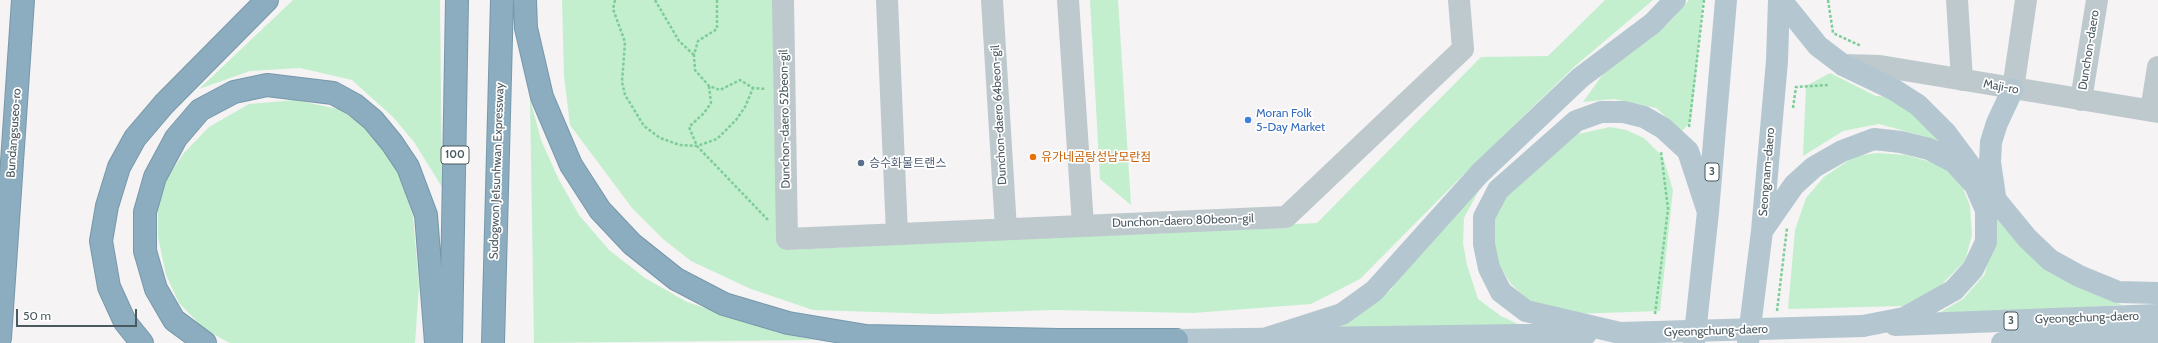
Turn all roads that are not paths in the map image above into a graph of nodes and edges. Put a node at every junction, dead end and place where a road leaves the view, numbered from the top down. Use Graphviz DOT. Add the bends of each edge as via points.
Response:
graph roads {
  1 [pos="23,0"];
  2 [pos="267,0"];
  3 [pos="457,0"];
  4 [pos="502,0"];
  5 [pos="525,0"];
  6 [pos="783,0"];
  7 [pos="887,0"];
  8 [pos="992,0"];
  9 [pos="1068,0"];
  10 [pos="1459,0"];
  11 [pos="1675,0"];
  12 [pos="1726,0"];
  13 [pos="1780,0"];
  14 [pos="1957,0"];
  15 [pos="2026,0"];
  16 [pos="2097,0"];
  17 [pos="1843,65"];
  18 [pos="2158,67"];
  19 [pos="1962,80"];
  20 [pos="2014,89"];
  21 [pos="2080,100"];
  22 [pos="2154,112"];
  23 [pos="1995,199"];
  24 [pos="1708,212"];
  25 [pos="1083,225"];
  26 [pos="1006,229"];
  27 [pos="1762,231"];
  28 [pos="897,234"];
  29 [pos="787,239"];
  30 [pos="2158,293"];
  31 [pos="443,309"];
  32 [pos="2158,315"];
  33 [pos="1864,326"];
  34 [pos="1620,333"];
  35 [pos="2158,336"];
  36 [pos="0,338"];
  37 [pos="1267,338"];
  38 [pos="1058,340"];
  39 [pos="1177,340"];
  40 [pos="142,343"];
  41 [pos="205,343"];
  42 [pos="436,343"];
  43 [pos="451,343"];
  44 [pos="493,343"];
  45 [pos="1008,343"];
  46 [pos="1694,343"];
  47 [pos="1748,343"];
  48 [pos="2002,343"];
  1 -- 36 [label="highway, Bundangsuseo-ro"];
  2 -- 40 [label="highway" via="164,104 135,138 119,167 107,206 101,241 109,287 125,322"];
  3 -- 31 [label="highway, 100"];
  4 -- 44 [label="highway, Sudogwon Je1sunhwan Expressway"];
  5 -- 38 [label="highway" via="526,28 542,97 571,165 600,210 632,244 676,279 724,304 788,323 866,336"];
  6 -- 29 [label="street, Dunchon-daero 52beon-gil"];
  7 -- 28 [label="street"];
  8 -- 26 [label="street, Dunchon-daero 64beon-gil"];
  9 -- 25 [label="street"];
  10 -- 25 [label="street, Dunchon-daero 80beon-gil" via="1463,50 1286,217"];
  11 -- 37 [label="main road" via="1653,23 1580,78 1480,173 1374,291 1342,314"];
  12 -- 24 [label="main road, 3"];
  13 -- 17 [label="main road" via="1818,46"];
  13 -- 27 [label="main road, Seongnam-daero"];
  14 -- 19 [label="street"];
  15 -- 20 [label="street"];
  16 -- 21 [label="street, Dunchon-daero"];
  17 -- 19 [label="street, Maji-ro" via="1880,66"];
  17 -- 23 [label="main road" via="1893,89 1918,105 1946,133"];
  18 -- 22 [label="street"];
  19 -- 20 [label="street, Maji-ro"];
  20 -- 21 [label="street, Maji-ro"];
  20 -- 23 [label="main road" via="1997,123 1991,142 1990,162"];
  21 -- 22 [label="street, Maji-ro"];
  23 -- 30 [label="main road" via="2027,238 2050,260 2079,276 2118,292"];
  24 -- 34 [label="main road" via="1688,151 1663,128 1644,117 1624,112 1601,112 1576,121 1498,190 1484,217 1484,244 1489,268 1501,292 1526,311"];
  24 -- 46 [label="main road, 3"];
  25 -- 26 [label="street, Dunchon-daero 80beon-gil"];
  26 -- 28 [label="street, Dunchon-daero 80beon-gil"];
  27 -- 33 [label="main road" via="1794,185 1814,167 1842,151 1874,139 1929,148 1954,162 1975,185 1986,210 1986,242 1972,270 1954,290 1904,318"];
  27 -- 47 [label="main road, Seongnam-daero"];
  28 -- 29 [label="street, Dunchon-daero 80beon-gil"];
  31 -- 41 [label="highway" via="426,215 408,167 392,143 361,110 334,93 267,85 234,92 200,110 176,138 155,177 145,212 145,251 156,289 174,320"];
  31 -- 42 [label="highway"];
  31 -- 43 [label="highway, 100"];
  32 -- 33 [label="main road, Gyeongchung-daero / 3"];
  33 -- 34 [label="main road, Gyeongchung-daero / 3, bridge"];
  34 -- 37 [label="main road, Gyeongchung-daero"];
  35 -- 48 [label="main road, Gyeongchung-daero / 3"];
  37 -- 39 [label="main road, Gyeongchung-daero"];
  38 -- 39 [label="highway"];
  38 -- 45 [label="highway"];
}
